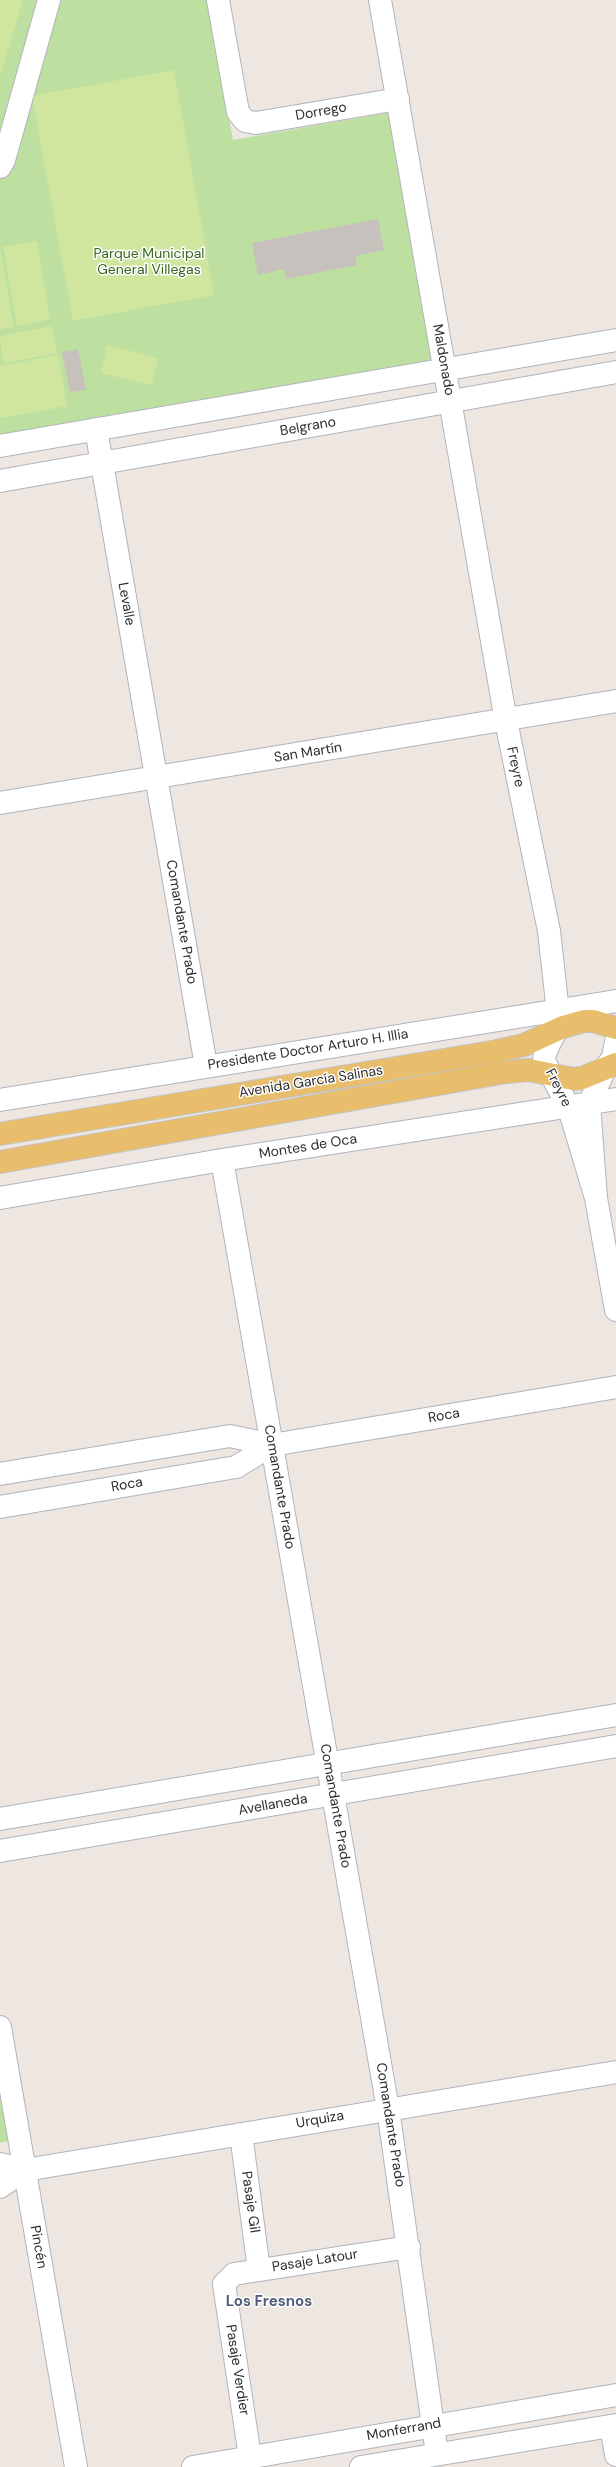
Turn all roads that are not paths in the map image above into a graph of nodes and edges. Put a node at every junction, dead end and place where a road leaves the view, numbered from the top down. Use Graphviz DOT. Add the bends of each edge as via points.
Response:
graph roads {
  1 [pos="49,0"];
  2 [pos="218,0"];
  3 [pos="380,0"];
  4 [pos="398,99"];
  5 [pos="0,167"];
  6 [pos="616,340"];
  7 [pos="445,370"];
  8 [pos="616,372"];
  9 [pos="450,402"];
  10 [pos="96,429"];
  11 [pos="0,446"];
  12 [pos="102,464"];
  13 [pos="0,482"];
  14 [pos="616,701"];
  15 [pos="506,721"];
  16 [pos="156,778"];
  17 [pos="0,803"];
  18 [pos="549,931"];
  19 [pos="616,1001"];
  20 [pos="585,1007"];
  21 [pos="557,1021"];
  22 [pos="615,1035"];
  23 [pos="206,1066"];
  24 [pos="610,1066"];
  25 [pos="549,1073"];
  26 [pos="616,1099"];
  27 [pos="0,1100"];
  28 [pos="579,1106"];
  29 [pos="0,1134"];
  30 [pos="222,1160"];
  31 [pos="0,1162"];
  32 [pos="0,1198"];
  33 [pos="616,1310"];
  34 [pos="616,1387"];
  35 [pos="272,1445"];
  36 [pos="0,1474"];
  37 [pos="0,1507"];
  38 [pos="616,1715"];
  39 [pos="616,1746"];
  40 [pos="328,1763"];
  41 [pos="333,1794"];
  42 [pos="0,1819"];
  43 [pos="0,1851"];
  44 [pos="0,2027"];
  45 [pos="616,2072"];
  46 [pos="388,2108"];
  47 [pos="241,2134"];
  48 [pos="0,2164"];
  49 [pos="25,2170"];
  50 [pos="0,2187"];
  51 [pos="409,2247"];
  52 [pos="259,2270"];
  53 [pos="224,2284"];
  54 [pos="616,2394"];
  55 [pos="433,2425"];
  56 [pos="614,2426"];
  57 [pos="437,2454"];
  58 [pos="616,2455"];
  59 [pos="250,2457"];
  60 [pos="76,2467"];
  61 [pos="193,2467"];
  62 [pos="361,2467"];
  1 -- 5 [label="street"];
  2 -- 4 [label="street, Dorrego" via="238,112 245,121 256,123"];
  3 -- 4 [label="street, Maldonado"];
  4 -- 7 [label="street, Maldonado"];
  6 -- 7 [label="street"];
  7 -- 9 [label="street, Maldonado"];
  7 -- 10 [label="street"];
  8 -- 9 [label="street, Belgrano"];
  9 -- 12 [label="street, Belgrano"];
  9 -- 15 [label="street, Maldonado"];
  10 -- 11 [label="street"];
  10 -- 12 [label="street, Levalle"];
  12 -- 13 [label="street, Belgrano"];
  12 -- 16 [label="street, Levalle"];
  14 -- 15 [label="street, San Martín"];
  15 -- 16 [label="street, San Martín"];
  15 -- 18 [label="street, Freyre"];
  16 -- 17 [label="street, San Martín"];
  16 -- 23 [label="street, Comandante Prado"];
  18 -- 20 [label="street, Freyre" via="576,1000"];
  18 -- 21 [label="street, Freyre"];
  19 -- 20 [label="street, Presidente Doctor Arturo H. Illia"];
  20 -- 21 [label="street, Presidente Doctor Arturo H. Illia"];
  20 -- 22 [label="street, Freyre" via="609,1022"];
  21 -- 22 [label="main road, Avenida García Salinas" via="593,1021"];
  21 -- 23 [label="street, Presidente Doctor Arturo H. Illia"];
  21 -- 25 [label="street, Freyre" via="545,1053 544,1061"];
  21 -- 29 [label="main road, Avenida García Salinas" via="524,1045 492,1052"];
  22 -- 24 [label="street, Freyre"];
  23 -- 27 [label="street, Presidente Doctor Arturo H. Illia"];
  24 -- 25 [label="main road, Avenida García Salinas" via="592,1076 573,1079"];
  24 -- 28 [label="street, Freyre"];
  25 -- 28 [label="street, Freyre"];
  25 -- 31 [label="main road, Avenida García Salinas" via="529,1070 506,1072"];
  26 -- 28 [label="street, Montes de Oca"];
  28 -- 30 [label="street, Montes de Oca"];
  28 -- 33 [label="street, Freyre"];
  30 -- 32 [label="street, Montes de Oca"];
  30 -- 35 [label="street, Comandante Prado"];
  34 -- 35 [label="street, Roca"];
  35 -- 36 [label="street, Roca" via="230,1436"];
  35 -- 37 [label="street, Roca" via="236,1467"];
  35 -- 40 [label="street, Comandante Prado"];
  38 -- 40 [label="street"];
  39 -- 41 [label="street, Avellaneda"];
  40 -- 41 [label="street, Comandante Prado"];
  40 -- 42 [label="street"];
  41 -- 43 [label="street, Avellaneda"];
  41 -- 46 [label="street, Comandante Prado"];
  44 -- 49 [label="street, Pincén"];
  45 -- 46 [label="street, Urquiza"];
  46 -- 47 [label="street, Urquiza"];
  46 -- 51 [label="street, Comandante Prado"];
  47 -- 49 [label="street, Urquiza"];
  47 -- 52 [label="street, Pasaje Gil"];
  48 -- 49 [label="street, Urquiza"];
  49 -- 50 [label="street, Urquiza"];
  49 -- 60 [label="street, Pincén"];
  51 -- 52 [label="street, Pasaje Latour"];
  51 -- 55 [label="street, Comandante Prado"];
  52 -- 53 [label="street, Pasaje Latour" via="234,2274"];
  53 -- 59 [label="street, Pasaje Verdier"];
  54 -- 55 [label="street, Monferrand"];
  55 -- 57 [label="street, Comandante Prado"];
  55 -- 59 [label="street, Monferrand"];
  56 -- 57 [label="street, Monferrand"];
  56 -- 58 [label="street"];
  57 -- 62 [label="street, Monferrand"];
  59 -- 61 [label="street, Monferrand"];
}
